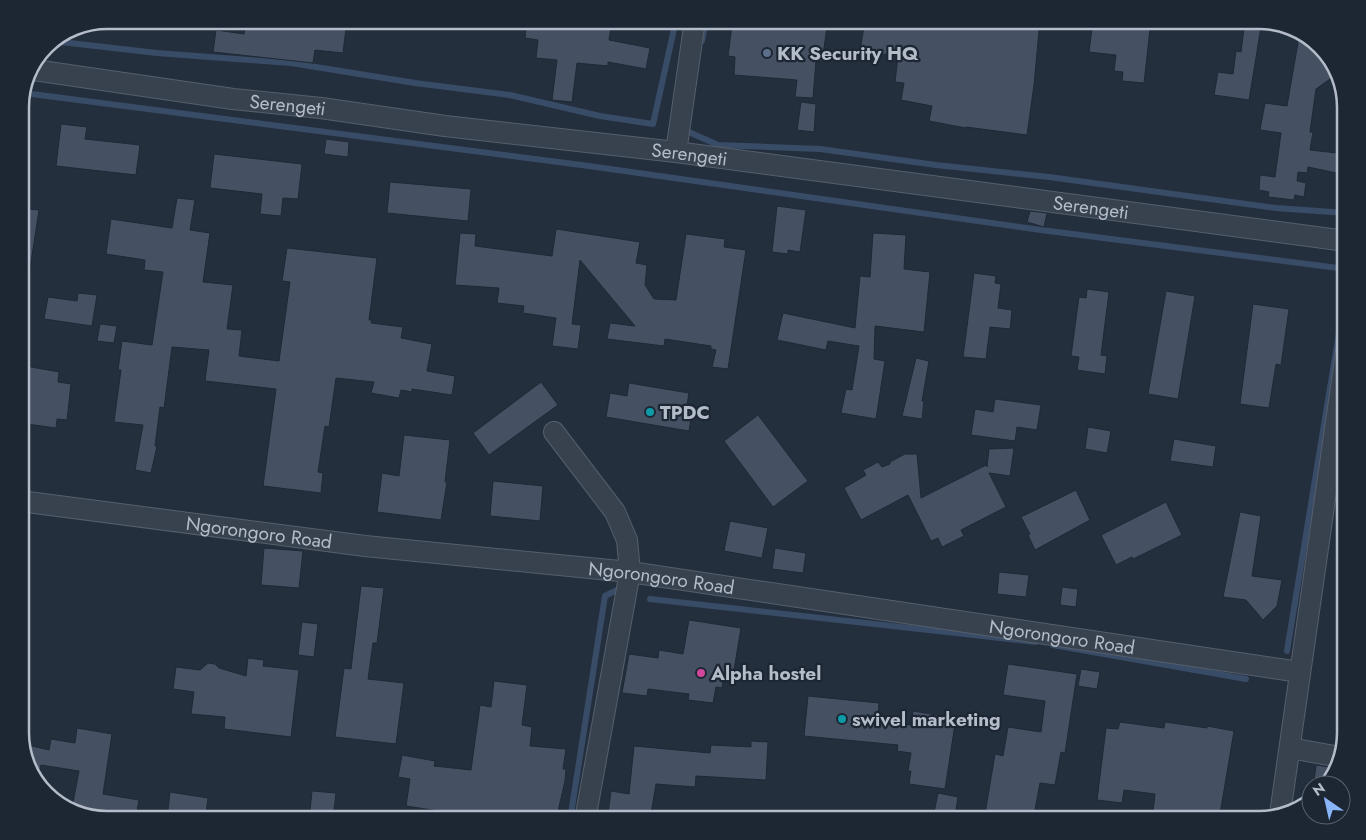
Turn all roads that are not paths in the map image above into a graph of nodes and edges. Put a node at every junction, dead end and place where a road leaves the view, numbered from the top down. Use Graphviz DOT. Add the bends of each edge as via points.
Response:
graph roads {
  1 [pos="694,29"];
  2 [pos="38,71"];
  3 [pos="676,152"];
  4 [pos="1337,240"];
  5 [pos="1337,415"];
  6 [pos="554,432"];
  7 [pos="29,502"];
  8 [pos="630,572"];
  9 [pos="1300,672"];
  10 [pos="1290,748"];
  11 [pos="1334,756"];
  12 [pos="1281,808"];
  13 [pos="587,811"];
  1 -- 3 [label="street"];
  2 -- 3 [label="street, Serengeti" via="233,99"];
  3 -- 4 [label="street, Serengeti"];
  5 -- 9 [label="street"];
  6 -- 8 [label="street" via="615,512 627,540"];
  7 -- 8 [label="street, Ngorongoro Road" via="365,546"];
  8 -- 9 [label="street, Ngorongoro Road"];
  8 -- 13 [label="street"];
  9 -- 10 [label="street"];
  10 -- 11 [label="street"];
  10 -- 12 [label="street"];
}
